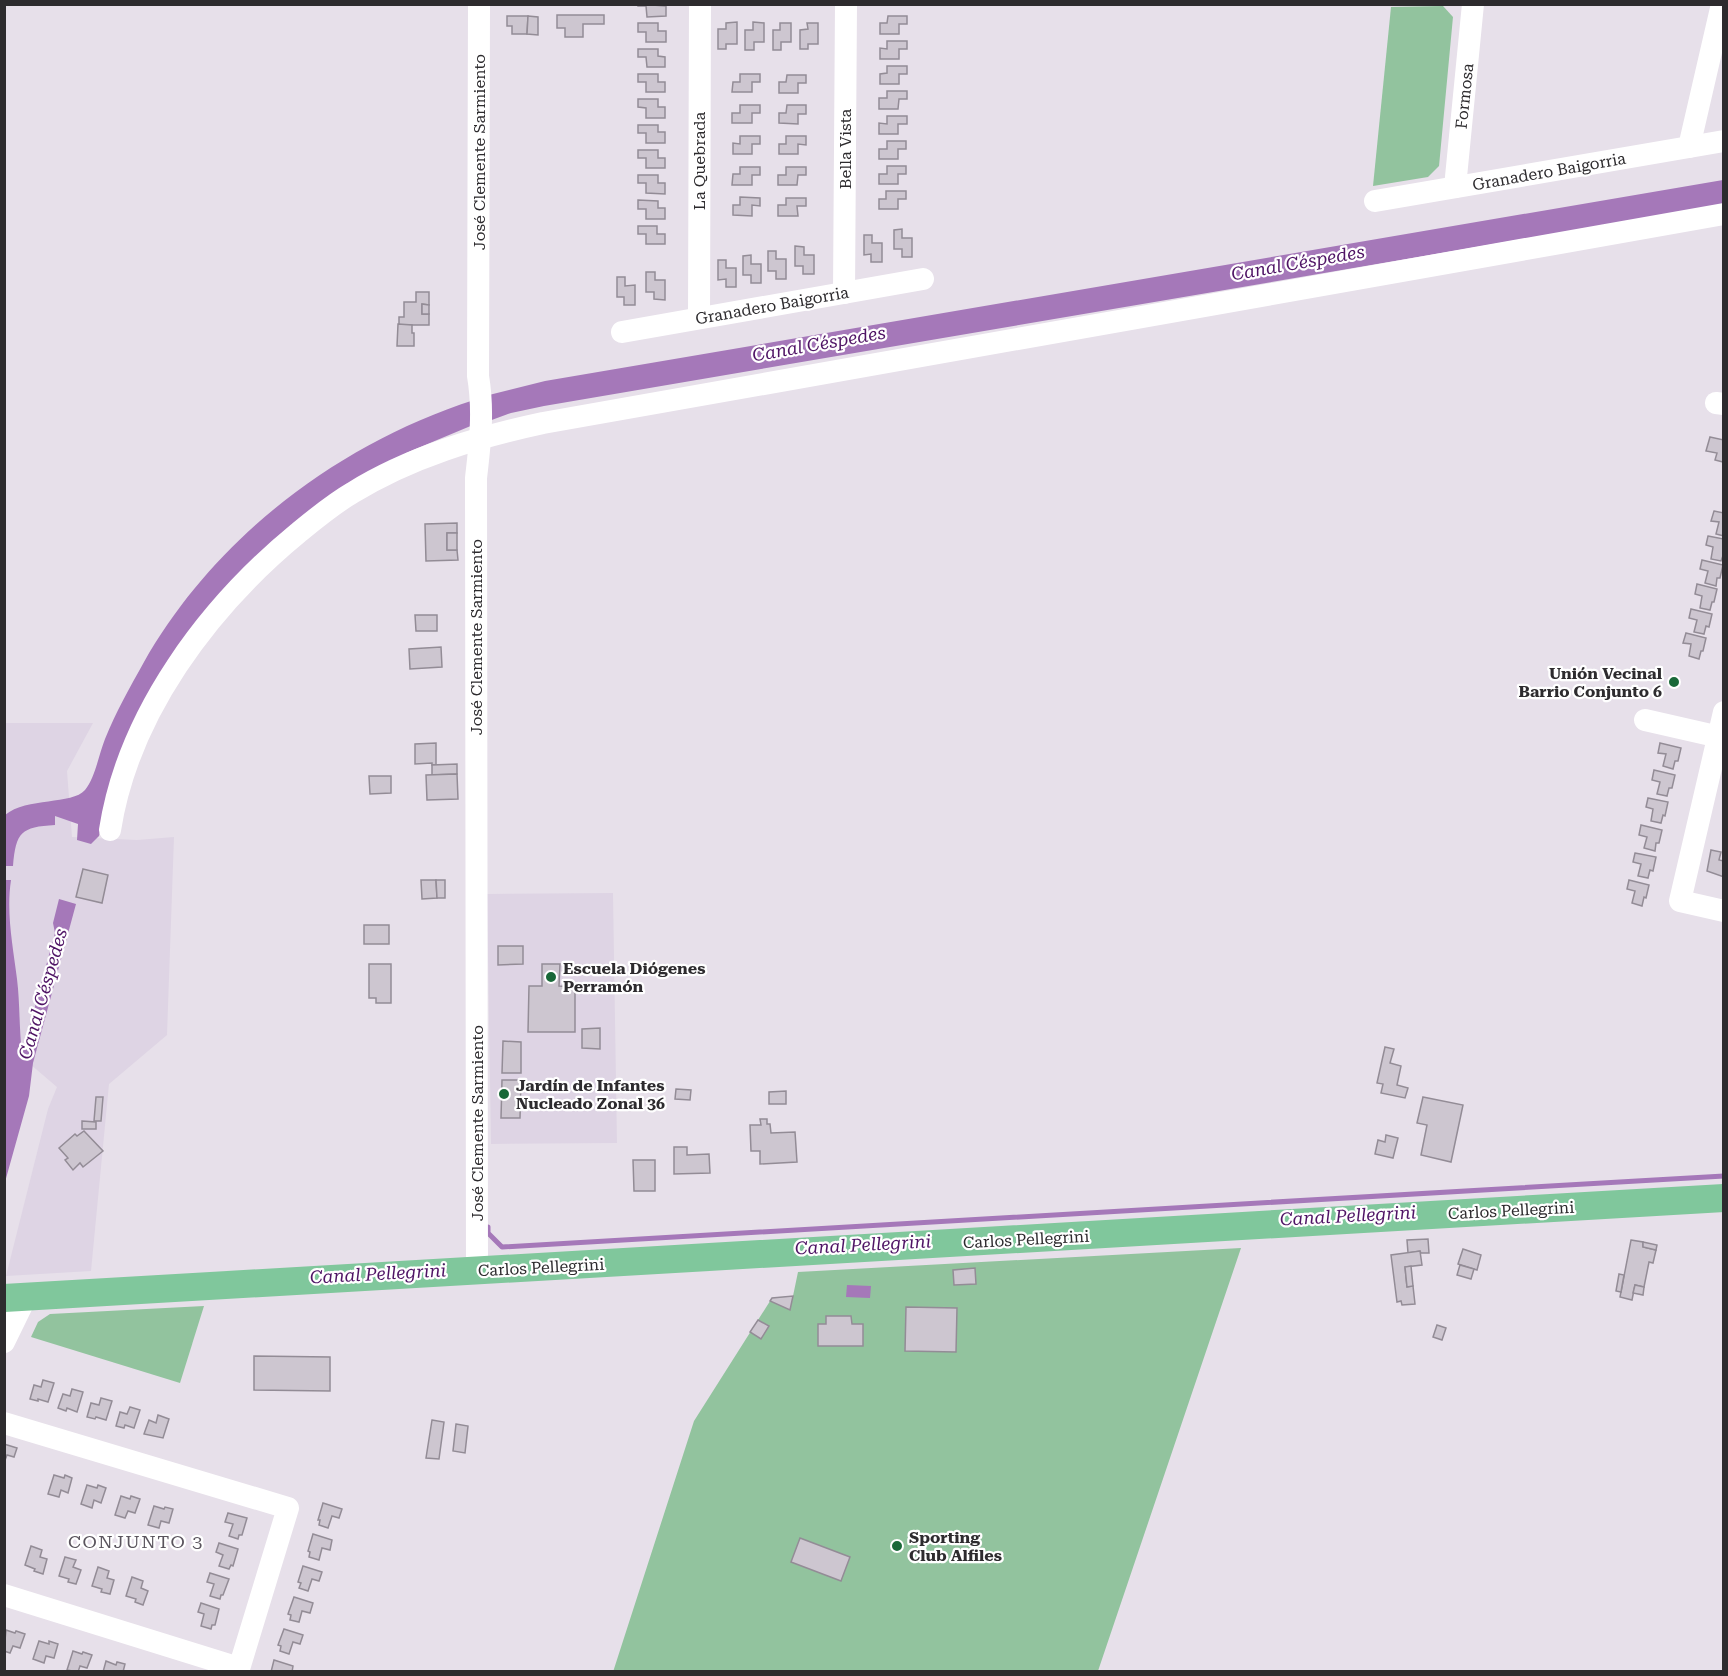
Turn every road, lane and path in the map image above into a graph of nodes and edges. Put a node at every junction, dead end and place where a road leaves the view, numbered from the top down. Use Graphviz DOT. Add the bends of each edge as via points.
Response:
graph roads {
  1 [pos="479,4"];
  2 [pos="700,4"];
  3 [pos="846,4"];
  4 [pos="1473,4"];
  5 [pos="1722,4"];
  6 [pos="1724,141"];
  7 [pos="1689,147"];
  8 [pos="1455,187"];
  9 [pos="1375,201"];
  10 [pos="1724,214"];
  11 [pos="923,279"];
  12 [pos="844,293"];
  13 [pos="699,318"];
  14 [pos="622,332"];
  15 [pos="481,431"];
  16 [pos="1724,712"];
  17 [pos="1645,720"];
  18 [pos="1721,737"];
  19 [pos="110,830"];
  20 [pos="1724,911"];
  21 [pos="1724,1198"];
  22 [pos="477,1271"];
  23 [pos="15,1298"];
  24 [pos="4,1342"];
  25 [pos="4,1423"];
  26 [pos="4,1595"];
  27 [pos="238,1670"];
  1 -- 15 [label="street, José Clemente Sarmiento"];
  2 -- 13 [label="street, La Quebrada"];
  3 -- 12 [label="street, Bella Vista"];
  4 -- 8 [label="street, Formosa"];
  5 -- 7 [label="street"];
  6 -- 7 [label="street, Granadero Baigorria"];
  7 -- 8 [label="street, Granadero Baigorria"];
  8 -- 9 [label="street, Granadero Baigorria"];
  10 -- 15 [label="street"];
  11 -- 12 [label="street, Granadero Baigorria"];
  12 -- 13 [label="street, Granadero Baigorria"];
  13 -- 14 [label="street, Granadero Baigorria"];
  15 -- 19 [label="street" via="352,492 273,553 227,600 162,690 139,735 120,783"];
  15 -- 22 [label="street, José Clemente Sarmiento" via="476,478"];
  16 -- 18 [label="street"];
  17 -- 18 [label="street"];
  18 -- 20 [label="street" via="1680,901"];
  21 -- 22 [label="main road, Carlos Pellegrini"];
  22 -- 23 [label="main road, Carlos Pellegrini"];
  23 -- 24 [label="street"];
  25 -- 27 [label="street" via="288,1508"];
  26 -- 27 [label="street"];
}
